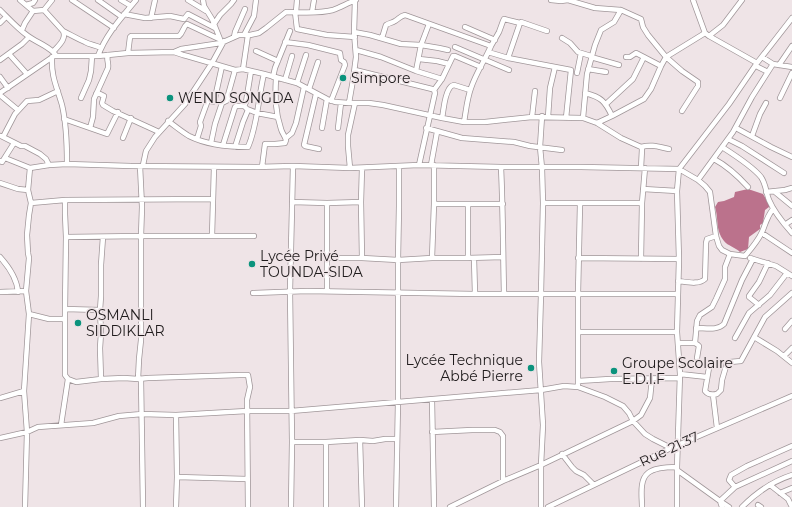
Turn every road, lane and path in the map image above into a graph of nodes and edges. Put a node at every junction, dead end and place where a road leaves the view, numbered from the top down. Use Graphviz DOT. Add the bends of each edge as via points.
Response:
graph roads {
  1 [pos="20,0"];
  2 [pos="35,0"];
  3 [pos="52,0"];
  4 [pos="72,0"];
  5 [pos="98,0"];
  6 [pos="121,0"];
  7 [pos="136,0"];
  8 [pos="155,0"];
  9 [pos="188,0"];
  10 [pos="203,0"];
  11 [pos="234,0"];
  12 [pos="256,0"];
  13 [pos="297,0"];
  14 [pos="314,0"];
  15 [pos="356,0"];
  16 [pos="551,0"];
  17 [pos="693,0"];
  18 [pos="742,0"];
  19 [pos="26,5"];
  20 [pos="131,6"];
  21 [pos="244,9"];
  22 [pos="0,10"];
  23 [pos="44,10"];
  24 [pos="206,10"];
  25 [pos="621,10"];
  26 [pos="33,11"];
  27 [pos="296,12"];
  28 [pos="312,12"];
  29 [pos="123,16"];
  30 [pos="6,17"];
  31 [pos="151,18"];
  32 [pos="792,18"];
  33 [pos="0,23"];
  34 [pos="520,23"];
  35 [pos="429,24"];
  36 [pos="215,26"];
  37 [pos="465,27"];
  38 [pos="114,28"];
  39 [pos="22,30"];
  40 [pos="290,30"];
  41 [pos="64,31"];
  42 [pos="547,31"];
  43 [pos="705,33"];
  44 [pos="246,35"];
  45 [pos="354,35"];
  46 [pos="709,36"];
  47 [pos="29,37"];
  48 [pos="234,37"];
  49 [pos="382,38"];
  50 [pos="562,38"];
  51 [pos="495,40"];
  52 [pos="222,41"];
  53 [pos="285,42"];
  54 [pos="421,45"];
  55 [pos="491,46"];
  56 [pos="792,46"];
  57 [pos="455,47"];
  58 [pos="101,48"];
  59 [pos="356,50"];
  60 [pos="448,50"];
  61 [pos="256,51"];
  62 [pos="174,52"];
  63 [pos="488,52"];
  64 [pos="581,52"];
  65 [pos="128,53"];
  66 [pos="9,54"];
  67 [pos="54,54"];
  68 [pos="108,55"];
  69 [pos="306,55"];
  70 [pos="92,56"];
  71 [pos="98,56"];
  72 [pos="292,56"];
  73 [pos="591,57"];
  74 [pos="626,57"];
  75 [pos="644,57"];
  76 [pos="666,57"];
  77 [pos="762,57"];
  78 [pos="508,58"];
  79 [pos="419,59"];
  80 [pos="0,60"];
  81 [pos="484,60"];
  82 [pos="278,61"];
  83 [pos="318,62"];
  84 [pos="212,63"];
  85 [pos="449,64"];
  86 [pos="757,64"];
  87 [pos="773,64"];
  88 [pos="618,65"];
  89 [pos="779,65"];
  90 [pos="222,66"];
  91 [pos="661,66"];
  92 [pos="481,67"];
  93 [pos="555,67"];
  94 [pos="792,67"];
  95 [pos="243,69"];
  96 [pos="588,69"];
  97 [pos="235,70"];
  98 [pos="355,70"];
  99 [pos="509,70"];
  100 [pos="251,71"];
  101 [pos="416,71"];
  102 [pos="577,72"];
  103 [pos="606,72"];
  104 [pos="768,72"];
  105 [pos="792,73"];
  106 [pos="27,74"];
  107 [pos="264,74"];
  108 [pos="275,77"];
  109 [pos="0,78"];
  110 [pos="442,79"];
  111 [pos="285,80"];
  112 [pos="297,83"];
  113 [pos="8,88"];
  114 [pos="307,88"];
  115 [pos="434,90"];
  116 [pos="470,90"];
  117 [pos="58,91"];
  118 [pos="535,92"];
  119 [pos="585,93"];
  120 [pos="0,94"];
  121 [pos="96,94"];
  122 [pos="316,94"];
  123 [pos="81,98"];
  124 [pos="780,98"];
  125 [pos="329,100"];
  126 [pos="341,103"];
  127 [pos="355,103"];
  128 [pos="766,103"];
  129 [pos="349,104"];
  130 [pos="606,104"];
  131 [pos="246,108"];
  132 [pos="18,110"];
  133 [pos="682,111"];
  134 [pos="118,112"];
  135 [pos="257,113"];
  136 [pos="429,115"];
  137 [pos="542,116"];
  138 [pos="612,116"];
  139 [pos="278,117"];
  140 [pos="532,117"];
  141 [pos="548,117"];
  142 [pos="131,118"];
  143 [pos="442,118"];
  144 [pos="566,118"];
  145 [pos="583,118"];
  146 [pos="64,119"];
  147 [pos="168,121"];
  148 [pos="464,122"];
  149 [pos="597,122"];
  150 [pos="90,128"];
  151 [pos="322,128"];
  152 [pos="338,128"];
  153 [pos="426,128"];
  154 [pos="736,128"];
  155 [pos="159,132"];
  156 [pos="437,132"];
  157 [pos="1,136"];
  158 [pos="752,136"];
  159 [pos="123,138"];
  160 [pos="286,138"];
  161 [pos="197,139"];
  162 [pos="728,139"];
  163 [pos="14,143"];
  164 [pos="210,143"];
  165 [pos="223,145"];
  166 [pos="235,146"];
  167 [pos="540,147"];
  168 [pos="642,147"];
  169 [pos="722,148"];
  170 [pos="669,149"];
  171 [pos="319,150"];
  172 [pos="562,150"];
  173 [pos="792,157"];
  174 [pos="714,159"];
  175 [pos="2,161"];
  176 [pos="67,164"];
  177 [pos="49,165"];
  178 [pos="419,165"];
  179 [pos="432,165"];
  180 [pos="141,166"];
  181 [pos="214,166"];
  182 [pos="292,166"];
  183 [pos="399,166"];
  184 [pos="262,167"];
  185 [pos="501,167"];
  186 [pos="30,168"];
  187 [pos="350,168"];
  188 [pos="362,168"];
  189 [pos="542,168"];
  190 [pos="643,168"];
  191 [pos="679,169"];
  192 [pos="784,174"];
  193 [pos="698,180"];
  194 [pos="0,183"];
  195 [pos="748,187"];
  196 [pos="792,188"];
  197 [pos="643,189"];
  198 [pos="28,190"];
  199 [pos="677,191"];
  200 [pos="766,192"];
  201 [pos="775,192"];
  202 [pos="213,199"];
  203 [pos="65,200"];
  204 [pos="141,200"];
  205 [pos="292,202"];
  206 [pos="361,202"];
  207 [pos="31,203"];
  208 [pos="327,203"];
  209 [pos="543,203"];
  210 [pos="642,203"];
  211 [pos="434,204"];
  212 [pos="468,204"];
  213 [pos="503,204"];
  214 [pos="580,204"];
  215 [pos="792,206"];
  216 [pos="773,209"];
  217 [pos="792,220"];
  218 [pos="786,224"];
  219 [pos="762,233"];
  220 [pos="792,233"];
  221 [pos="141,236"];
  222 [pos="212,236"];
  223 [pos="254,236"];
  224 [pos="716,236"];
  225 [pos="66,237"];
  226 [pos="103,237"];
  227 [pos="730,254"];
  228 [pos="792,254"];
  229 [pos="745,256"];
  230 [pos="0,257"];
  231 [pos="503,257"];
  232 [pos="327,258"];
  233 [pos="362,258"];
  234 [pos="432,258"];
  235 [pos="468,258"];
  236 [pos="474,258"];
  237 [pos="578,258"];
  238 [pos="641,259"];
  239 [pos="678,259"];
  240 [pos="753,259"];
  241 [pos="398,260"];
  242 [pos="768,263"];
  243 [pos="787,272"];
  244 [pos="792,276"];
  245 [pos="678,281"];
  246 [pos="26,291"];
  247 [pos="290,291"];
  248 [pos="327,291"];
  249 [pos="0,292"];
  250 [pos="18,292"];
  251 [pos="253,293"];
  252 [pos="398,293"];
  253 [pos="792,293"];
  254 [pos="474,294"];
  255 [pos="504,294"];
  256 [pos="541,294"];
  257 [pos="578,294"];
  258 [pos="678,294"];
  259 [pos="759,305"];
  260 [pos="65,309"];
  261 [pos="100,310"];
  262 [pos="29,314"];
  263 [pos="64,319"];
  264 [pos="792,320"];
  265 [pos="696,328"];
  266 [pos="785,330"];
  267 [pos="578,332"];
  268 [pos="677,332"];
  269 [pos="754,336"];
  270 [pos="735,338"];
  271 [pos="678,342"];
  272 [pos="695,343"];
  273 [pos="792,348"];
  274 [pos="784,356"];
  275 [pos="697,358"];
  276 [pos="710,362"];
  277 [pos="792,363"];
  278 [pos="680,376"];
  279 [pos="707,377"];
  280 [pos="68,379"];
  281 [pos="101,379"];
  282 [pos="140,379"];
  283 [pos="652,379"];
  284 [pos="578,381"];
  285 [pos="578,387"];
  286 [pos="541,390"];
  287 [pos="24,391"];
  288 [pos="713,395"];
  289 [pos="792,396"];
  290 [pos="0,398"];
  291 [pos="432,400"];
  292 [pos="398,402"];
  293 [pos="247,411"];
  294 [pos="291,411"];
  295 [pos="142,414"];
  296 [pos="176,415"];
  297 [pos="633,421"];
  298 [pos="61,425"];
  299 [pos="717,428"];
  300 [pos="27,432"];
  301 [pos="432,432"];
  302 [pos="0,438"];
  303 [pos="397,439"];
  304 [pos="360,440"];
  305 [pos="292,442"];
  306 [pos="326,442"];
  307 [pos="677,445"];
  308 [pos="792,446"];
  309 [pos="671,448"];
  310 [pos="562,454"];
  311 [pos="792,461"];
  312 [pos="540,465"];
  313 [pos="677,468"];
  314 [pos="792,475"];
  315 [pos="177,477"];
  316 [pos="247,479"];
  317 [pos="503,481"];
  318 [pos="594,485"];
  319 [pos="770,485"];
  320 [pos="735,487"];
  321 [pos="792,488"];
  322 [pos="780,493"];
  323 [pos="720,501"];
  324 [pos="25,507"];
  325 [pos="143,507"];
  326 [pos="176,507"];
  327 [pos="248,507"];
  328 [pos="291,507"];
  329 [pos="326,507"];
  330 [pos="362,507"];
  331 [pos="396,507"];
  332 [pos="434,507"];
  333 [pos="450,507"];
  334 [pos="541,507"];
  335 [pos="548,507"];
  336 [pos="642,507"];
  337 [pos="677,507"];
  338 [pos="722,507"];
  339 [pos="729,507"];
  340 [pos="742,507"];
  341 [pos="792,507"];
  1 -- 19 [label="street"];
  2 -- 19 [label="street"];
  3 -- 23 [label="street"];
  4 -- 38 [label="street"];
  5 -- 29 [label="street"];
  6 -- 20 [label="street"];
  7 -- 20 [label="street"];
  8 -- 31 [label="street"];
  9 -- 24 [label="street"];
  10 -- 24 [label="street"];
  11 -- 36 [label="street" via="222,13"];
  12 -- 44 [label="street" via="254,16"];
  13 -- 27 [label="street"];
  14 -- 28 [label="street"];
  15 -- 28 [label="street" via="332,10"];
  15 -- 45 [label="street"];
  16 -- 25 [label="street" via="568,0 595,8"];
  17 -- 43 [label="street"];
  18 -- 46 [label="street" via="723,25"];
  19 -- 26 [label="street"];
  20 -- 29 [label="street"];
  21 -- 48 [label="street"];
  22 -- 30 [label="street"];
  23 -- 26 [label="street"];
  23 -- 41 [label="street"];
  24 -- 36 [label="street"];
  25 -- 73 [label="street" via="614,22 601,30"];
  25 -- 76 [label="street" via="642,20 648,35"];
  26 -- 39 [label="street"];
  27 -- 28 [label="street"];
  27 -- 44 [label="street" via="284,13 259,33"];
  27 -- 45 [label="street" via="297,29 327,35"];
  29 -- 31 [label="street"];
  29 -- 38 [label="street"];
  30 -- 33 [label="street"];
  30 -- 39 [label="street"];
  31 -- 36 [label="street" via="170,16 184,19 188,14"];
  32 -- 77 [label="street"];
  34 -- 42 [label="street"];
  34 -- 51 [label="street" via="504,19"];
  34 -- 78 [label="street"];
  35 -- 49 [label="street" via="403,15 386,25"];
  35 -- 54 [label="street"];
  35 -- 55 [label="street"];
  36 -- 52 [label="street"];
  37 -- 51 [label="street"];
  38 -- 58 [label="street"];
  39 -- 47 [label="street"];
  40 -- 53 [label="street"];
  41 -- 58 [label="street" via="85,43"];
  41 -- 67 [label="street" via="64,38"];
  43 -- 46 [label="street"];
  43 -- 76 [label="street"];
  44 -- 48 [label="street"];
  44 -- 95 [label="street"];
  45 -- 49 [label="street"];
  45 -- 59 [label="street"];
  46 -- 86 [label="street"];
  47 -- 66 [label="street"];
  47 -- 67 [label="street"];
  48 -- 52 [label="street"];
  49 -- 54 [label="street" via="401,44"];
  50 -- 64 [label="street"];
  51 -- 55 [label="street"];
  52 -- 62 [label="street"];
  52 -- 65 [label="street" via="187,24 179,36 131,36"];
  52 -- 84 [label="street"];
  53 -- 82 [label="street"];
  53 -- 125 [label="street" via="340,53 345,65"];
  54 -- 60 [label="street"];
  54 -- 79 [label="street"];
  55 -- 63 [label="street"];
  56 -- 89 [label="street"];
  57 -- 81 [label="street"];
  58 -- 71 [label="street"];
  59 -- 98 [label="street"];
  59 -- 101 [label="street"];
  61 -- 82 [label="street"];
  62 -- 65 [label="street"];
  62 -- 84 [label="street"];
  63 -- 78 [label="street"];
  63 -- 81 [label="street"];
  64 -- 73 [label="street"];
  64 -- 102 [label="street"];
  65 -- 68 [label="street"];
  66 -- 80 [label="street"];
  66 -- 106 [label="street"];
  67 -- 70 [label="street"];
  67 -- 106 [label="street"];
  67 -- 117 [label="street" via="53,76"];
  68 -- 71 [label="street"];
  68 -- 121 [label="street" via="109,64"];
  69 -- 112 [label="street"];
  70 -- 71 [label="street"];
  70 -- 123 [label="street" via="89,80"];
  72 -- 111 [label="street"];
  73 -- 88 [label="street"];
  73 -- 96 [label="street"];
  74 -- 75 [label="street" via="636,53"];
  75 -- 91 [label="street"];
  75 -- 130 [label="street" via="633,79"];
  76 -- 91 [label="street"];
  76 -- 133 [label="street" via="698,82"];
  77 -- 86 [label="street"];
  77 -- 87 [label="street"];
  78 -- 93 [label="street"];
  79 -- 85 [label="street"];
  79 -- 101 [label="street"];
  81 -- 92 [label="street"];
  81 -- 99 [label="street"];
  82 -- 108 [label="street"];
  83 -- 114 [label="street"];
  84 -- 90 [label="street"];
  84 -- 147 [label="street" via="185,104"];
  85 -- 92 [label="street" via="454,55"];
  85 -- 110 [label="street"];
  86 -- 104 [label="street"];
  86 -- 191 [label="street"];
  87 -- 89 [label="street"];
  87 -- 104 [label="street"];
  89 -- 94 [label="street"];
  90 -- 97 [label="street"];
  90 -- 161 [label="street" via="214,102 208,100"];
  91 -- 138 [label="street" via="647,96"];
  92 -- 116 [label="street"];
  93 -- 141 [label="street" via="550,88"];
  93 -- 144 [label="street" via="571,70"];
  95 -- 97 [label="street"];
  95 -- 100 [label="street"];
  96 -- 103 [label="street"];
  96 -- 119 [label="street"];
  97 -- 164 [label="street" via="228,100 222,103"];
  98 -- 115 [label="street"];
  98 -- 129 [label="street"];
  100 -- 107 [label="street"];
  100 -- 131 [label="street"];
  101 -- 110 [label="street"];
  104 -- 154 [label="street"];
  105 -- 124 [label="street"];
  106 -- 113 [label="street"];
  107 -- 108 [label="street"];
  107 -- 135 [label="street"];
  108 -- 111 [label="street"];
  108 -- 139 [label="street"];
  109 -- 113 [label="street"];
  110 -- 115 [label="street"];
  111 -- 112 [label="street"];
  112 -- 114 [label="street"];
  113 -- 120 [label="street"];
  114 -- 122 [label="street"];
  114 -- 160 [label="street" via="292,133"];
  115 -- 136 [label="street"];
  116 -- 143 [label="street" via="454,85 449,88"];
  116 -- 148 [label="street"];
  117 -- 132 [label="street" via="39,100 27,102"];
  117 -- 146 [label="street"];
  118 -- 140 [label="street"];
  119 -- 130 [label="street" via="598,97"];
  119 -- 145 [label="street"];
  120 -- 132 [label="street"];
  121 -- 134 [label="street" via="104,96 103,105"];
  121 -- 150 [label="street"];
  122 -- 125 [label="street"];
  122 -- 171 [label="street" via="304,145"];
  125 -- 126 [label="street"];
  125 -- 151 [label="street"];
  126 -- 129 [label="street"];
  126 -- 152 [label="street"];
  127 -- 129 [label="street"];
  127 -- 136 [label="street" via="383,105"];
  127 -- 187 [label="street" via="348,135"];
  128 -- 158 [label="street"];
  130 -- 138 [label="street"];
  131 -- 135 [label="street"];
  131 -- 165 [label="street" via="235,107"];
  131 -- 166 [label="street"];
  132 -- 157 [label="street"];
  134 -- 142 [label="street"];
  134 -- 150 [label="street" via="108,134"];
  135 -- 139 [label="street"];
  135 -- 166 [label="street" via="249,147"];
  136 -- 143 [label="street"];
  136 -- 153 [label="street"];
  137 -- 140 [label="street"];
  137 -- 141 [label="street"];
  137 -- 167 [label="street"];
  138 -- 149 [label="street"];
  139 -- 160 [label="street"];
  140 -- 148 [label="street"];
  141 -- 144 [label="street"];
  142 -- 155 [label="street"];
  142 -- 159 [label="street"];
  143 -- 148 [label="street"];
  144 -- 145 [label="street"];
  145 -- 149 [label="street"];
  146 -- 150 [label="street"];
  146 -- 176 [label="street"];
  147 -- 155 [label="street"];
  147 -- 161 [label="street"];
  149 -- 168 [label="street" via="620,138"];
  153 -- 156 [label="street"];
  153 -- 178 [label="street"];
  154 -- 158 [label="street"];
  154 -- 162 [label="street"];
  155 -- 180 [label="street" via="146,151"];
  156 -- 167 [label="street" via="462,138"];
  156 -- 179 [label="street"];
  157 -- 163 [label="street"];
  158 -- 173 [label="street"];
  160 -- 184 [label="street" via="285,143 266,144"];
  161 -- 164 [label="street"];
  162 -- 169 [label="street"];
  162 -- 192 [label="street"];
  163 -- 175 [label="street"];
  163 -- 177 [label="street" via="40,154"];
  164 -- 165 [label="street"];
  165 -- 166 [label="street"];
  167 -- 172 [label="street"];
  167 -- 189 [label="street"];
  168 -- 170 [label="street" via="653,145"];
  168 -- 190 [label="street"];
  169 -- 174 [label="street"];
  169 -- 200 [label="street" via="761,177"];
  174 -- 193 [label="street"];
  174 -- 195 [label="street" via="738,176"];
  175 -- 186 [label="street"];
  176 -- 177 [label="street"];
  176 -- 180 [label="street"];
  177 -- 186 [label="street"];
  178 -- 179 [label="street"];
  178 -- 183 [label="street"];
  179 -- 185 [label="street"];
  179 -- 211 [label="street"];
  180 -- 181 [label="street"];
  180 -- 204 [label="street"];
  181 -- 184 [label="street"];
  181 -- 202 [label="street"];
  182 -- 184 [label="street"];
  182 -- 187 [label="street"];
  182 -- 205 [label="street"];
  183 -- 188 [label="street"];
  183 -- 241 [label="street"];
  185 -- 189 [label="street"];
  185 -- 213 [label="street"];
  186 -- 198 [label="street"];
  187 -- 188 [label="street"];
  188 -- 206 [label="street"];
  189 -- 190 [label="street"];
  189 -- 209 [label="street"];
  190 -- 191 [label="street"];
  190 -- 197 [label="street"];
  191 -- 193 [label="street"];
  191 -- 199 [label="street"];
  193 -- 224 [label="street" via="711,195"];
  194 -- 198 [label="street"];
  196 -- 201 [label="street"];
  197 -- 199 [label="street"];
  197 -- 210 [label="street"];
  198 -- 207 [label="street"];
  199 -- 239 [label="street"];
  200 -- 201 [label="street"];
  200 -- 216 [label="street"];
  201 -- 215 [label="street"];
  202 -- 204 [label="street"];
  202 -- 222 [label="street"];
  203 -- 204 [label="street"];
  203 -- 207 [label="street"];
  203 -- 225 [label="street"];
  204 -- 221 [label="street"];
  205 -- 208 [label="street"];
  205 -- 247 [label="street"];
  206 -- 208 [label="street"];
  206 -- 233 [label="street"];
  207 -- 246 [label="street"];
  208 -- 232 [label="street"];
  209 -- 214 [label="street"];
  209 -- 256 [label="street"];
  210 -- 214 [label="street"];
  210 -- 238 [label="street"];
  211 -- 212 [label="street"];
  211 -- 234 [label="street"];
  212 -- 213 [label="street"];
  212 -- 235 [label="street"];
  213 -- 231 [label="street"];
  214 -- 237 [label="street"];
  216 -- 218 [label="street"];
  216 -- 219 [label="street" via="767,217"];
  217 -- 218 [label="street"];
  218 -- 220 [label="street"];
  219 -- 228 [label="street"];
  219 -- 229 [label="street"];
  221 -- 222 [label="street"];
  221 -- 226 [label="street"];
  221 -- 282 [label="street" via="141,340 138,366"];
  222 -- 223 [label="street"];
  224 -- 227 [label="street" via="722,250"];
  224 -- 245 [label="street" via="707,239 703,281"];
  225 -- 226 [label="street"];
  225 -- 260 [label="street"];
  226 -- 261 [label="street"];
  227 -- 229 [label="street"];
  227 -- 265 [label="street" via="724,283 712,307 700,315"];
  229 -- 240 [label="street"];
  230 -- 250 [label="street" via="18,284"];
  231 -- 236 [label="street"];
  231 -- 255 [label="street"];
  232 -- 233 [label="street"];
  232 -- 248 [label="street"];
  233 -- 241 [label="street"];
  234 -- 235 [label="street"];
  234 -- 241 [label="street"];
  235 -- 236 [label="street"];
  236 -- 254 [label="street"];
  237 -- 238 [label="street"];
  237 -- 257 [label="street"];
  238 -- 239 [label="street"];
  239 -- 245 [label="street"];
  240 -- 242 [label="street"];
  240 -- 265 [label="street" via="724,324 713,329"];
  241 -- 252 [label="street"];
  242 -- 243 [label="street"];
  242 -- 259 [label="street" via="759,282 748,296"];
  243 -- 244 [label="street"];
  243 -- 259 [label="street"];
  245 -- 258 [label="street"];
  246 -- 250 [label="street"];
  246 -- 262 [label="street"];
  247 -- 248 [label="street"];
  247 -- 251 [label="street"];
  247 -- 294 [label="street"];
  248 -- 252 [label="street"];
  249 -- 250 [label="street"];
  252 -- 254 [label="street"];
  252 -- 292 [label="street"];
  253 -- 269 [label="street" via="765,317"];
  254 -- 255 [label="street"];
  255 -- 256 [label="street"];
  256 -- 257 [label="street"];
  256 -- 286 [label="street"];
  257 -- 258 [label="street"];
  257 -- 267 [label="street"];
  258 -- 268 [label="street"];
  259 -- 270 [label="street" via="749,313"];
  260 -- 261 [label="street"];
  260 -- 263 [label="street"];
  261 -- 281 [label="street"];
  262 -- 263 [label="street" via="49,319"];
  262 -- 287 [label="street"];
  263 -- 280 [label="street" via="65,375"];
  264 -- 266 [label="street"];
  265 -- 272 [label="street"];
  267 -- 268 [label="street"];
  267 -- 284 [label="street"];
  268 -- 271 [label="street"];
  269 -- 274 [label="street"];
  269 -- 288 [label="street" via="741,362 730,362 726,365 721,390"];
  271 -- 272 [label="street"];
  271 -- 278 [label="street"];
  272 -- 275 [label="street" via="699,346"];
  273 -- 274 [label="street"];
  274 -- 277 [label="street"];
  276 -- 279 [label="street"];
  278 -- 279 [label="street"];
  278 -- 283 [label="street"];
  278 -- 307 [label="street"];
  279 -- 288 [label="street" via="705,391"];
  280 -- 281 [label="street" via="76,382"];
  280 -- 298 [label="street"];
  281 -- 282 [label="street"];
  282 -- 293 [label="street" via="248,376 250,387"];
  282 -- 295 [label="street"];
  283 -- 284 [label="street"];
  283 -- 297 [label="street" via="650,398 641,415"];
  284 -- 285 [label="street"];
  285 -- 286 [label="street" via="564,386"];
  285 -- 297 [label="street" via="623,406"];
  286 -- 291 [label="street"];
  286 -- 312 [label="street" via="543,425"];
  287 -- 290 [label="street"];
  287 -- 300 [label="street"];
  288 -- 299 [label="street"];
  289 -- 299 [label="street, Rue 21.37"];
  291 -- 292 [label="street"];
  291 -- 301 [label="street"];
  292 -- 294 [label="street"];
  292 -- 303 [label="street"];
  293 -- 294 [label="street"];
  293 -- 296 [label="street"];
  293 -- 316 [label="street"];
  294 -- 305 [label="street"];
  295 -- 296 [label="street"];
  295 -- 298 [label="street" via="119,416 93,423"];
  295 -- 325 [label="street"];
  296 -- 315 [label="street"];
  297 -- 309 [label="street" via="645,434"];
  297 -- 310 [label="street"];
  298 -- 300 [label="street" via="38,427"];
  299 -- 307 [label="street, Rue 21.37"];
  300 -- 302 [label="street"];
  300 -- 324 [label="street"];
  301 -- 317 [label="street" via="500,432"];
  301 -- 332 [label="street"];
  303 -- 304 [label="street"];
  303 -- 331 [label="street"];
  304 -- 306 [label="street"];
  304 -- 330 [label="street"];
  305 -- 306 [label="street"];
  305 -- 328 [label="street"];
  306 -- 329 [label="street"];
  307 -- 309 [label="street, Rue 21.37"];
  307 -- 313 [label="street"];
  308 -- 320 [label="street" via="731,475 729,480"];
  309 -- 318 [label="street, Rue 21.37"];
  310 -- 312 [label="street"];
  310 -- 318 [label="street" via="576,471"];
  311 -- 320 [label="street"];
  312 -- 317 [label="street"];
  312 -- 334 [label="street"];
  313 -- 323 [label="street"];
  313 -- 336 [label="street" via="648,472 643,481"];
  313 -- 337 [label="street"];
  314 -- 319 [label="street"];
  315 -- 316 [label="street"];
  315 -- 326 [label="street"];
  316 -- 327 [label="street"];
  317 -- 333 [label="street"];
  318 -- 335 [label="street, Rue 21.37"];
  319 -- 322 [label="street"];
  319 -- 340 [label="street"];
  320 -- 323 [label="street"];
  321 -- 322 [label="street"];
  322 -- 341 [label="street" via="788,499"];
  323 -- 338 [label="street"];
  323 -- 339 [label="street"];
}
